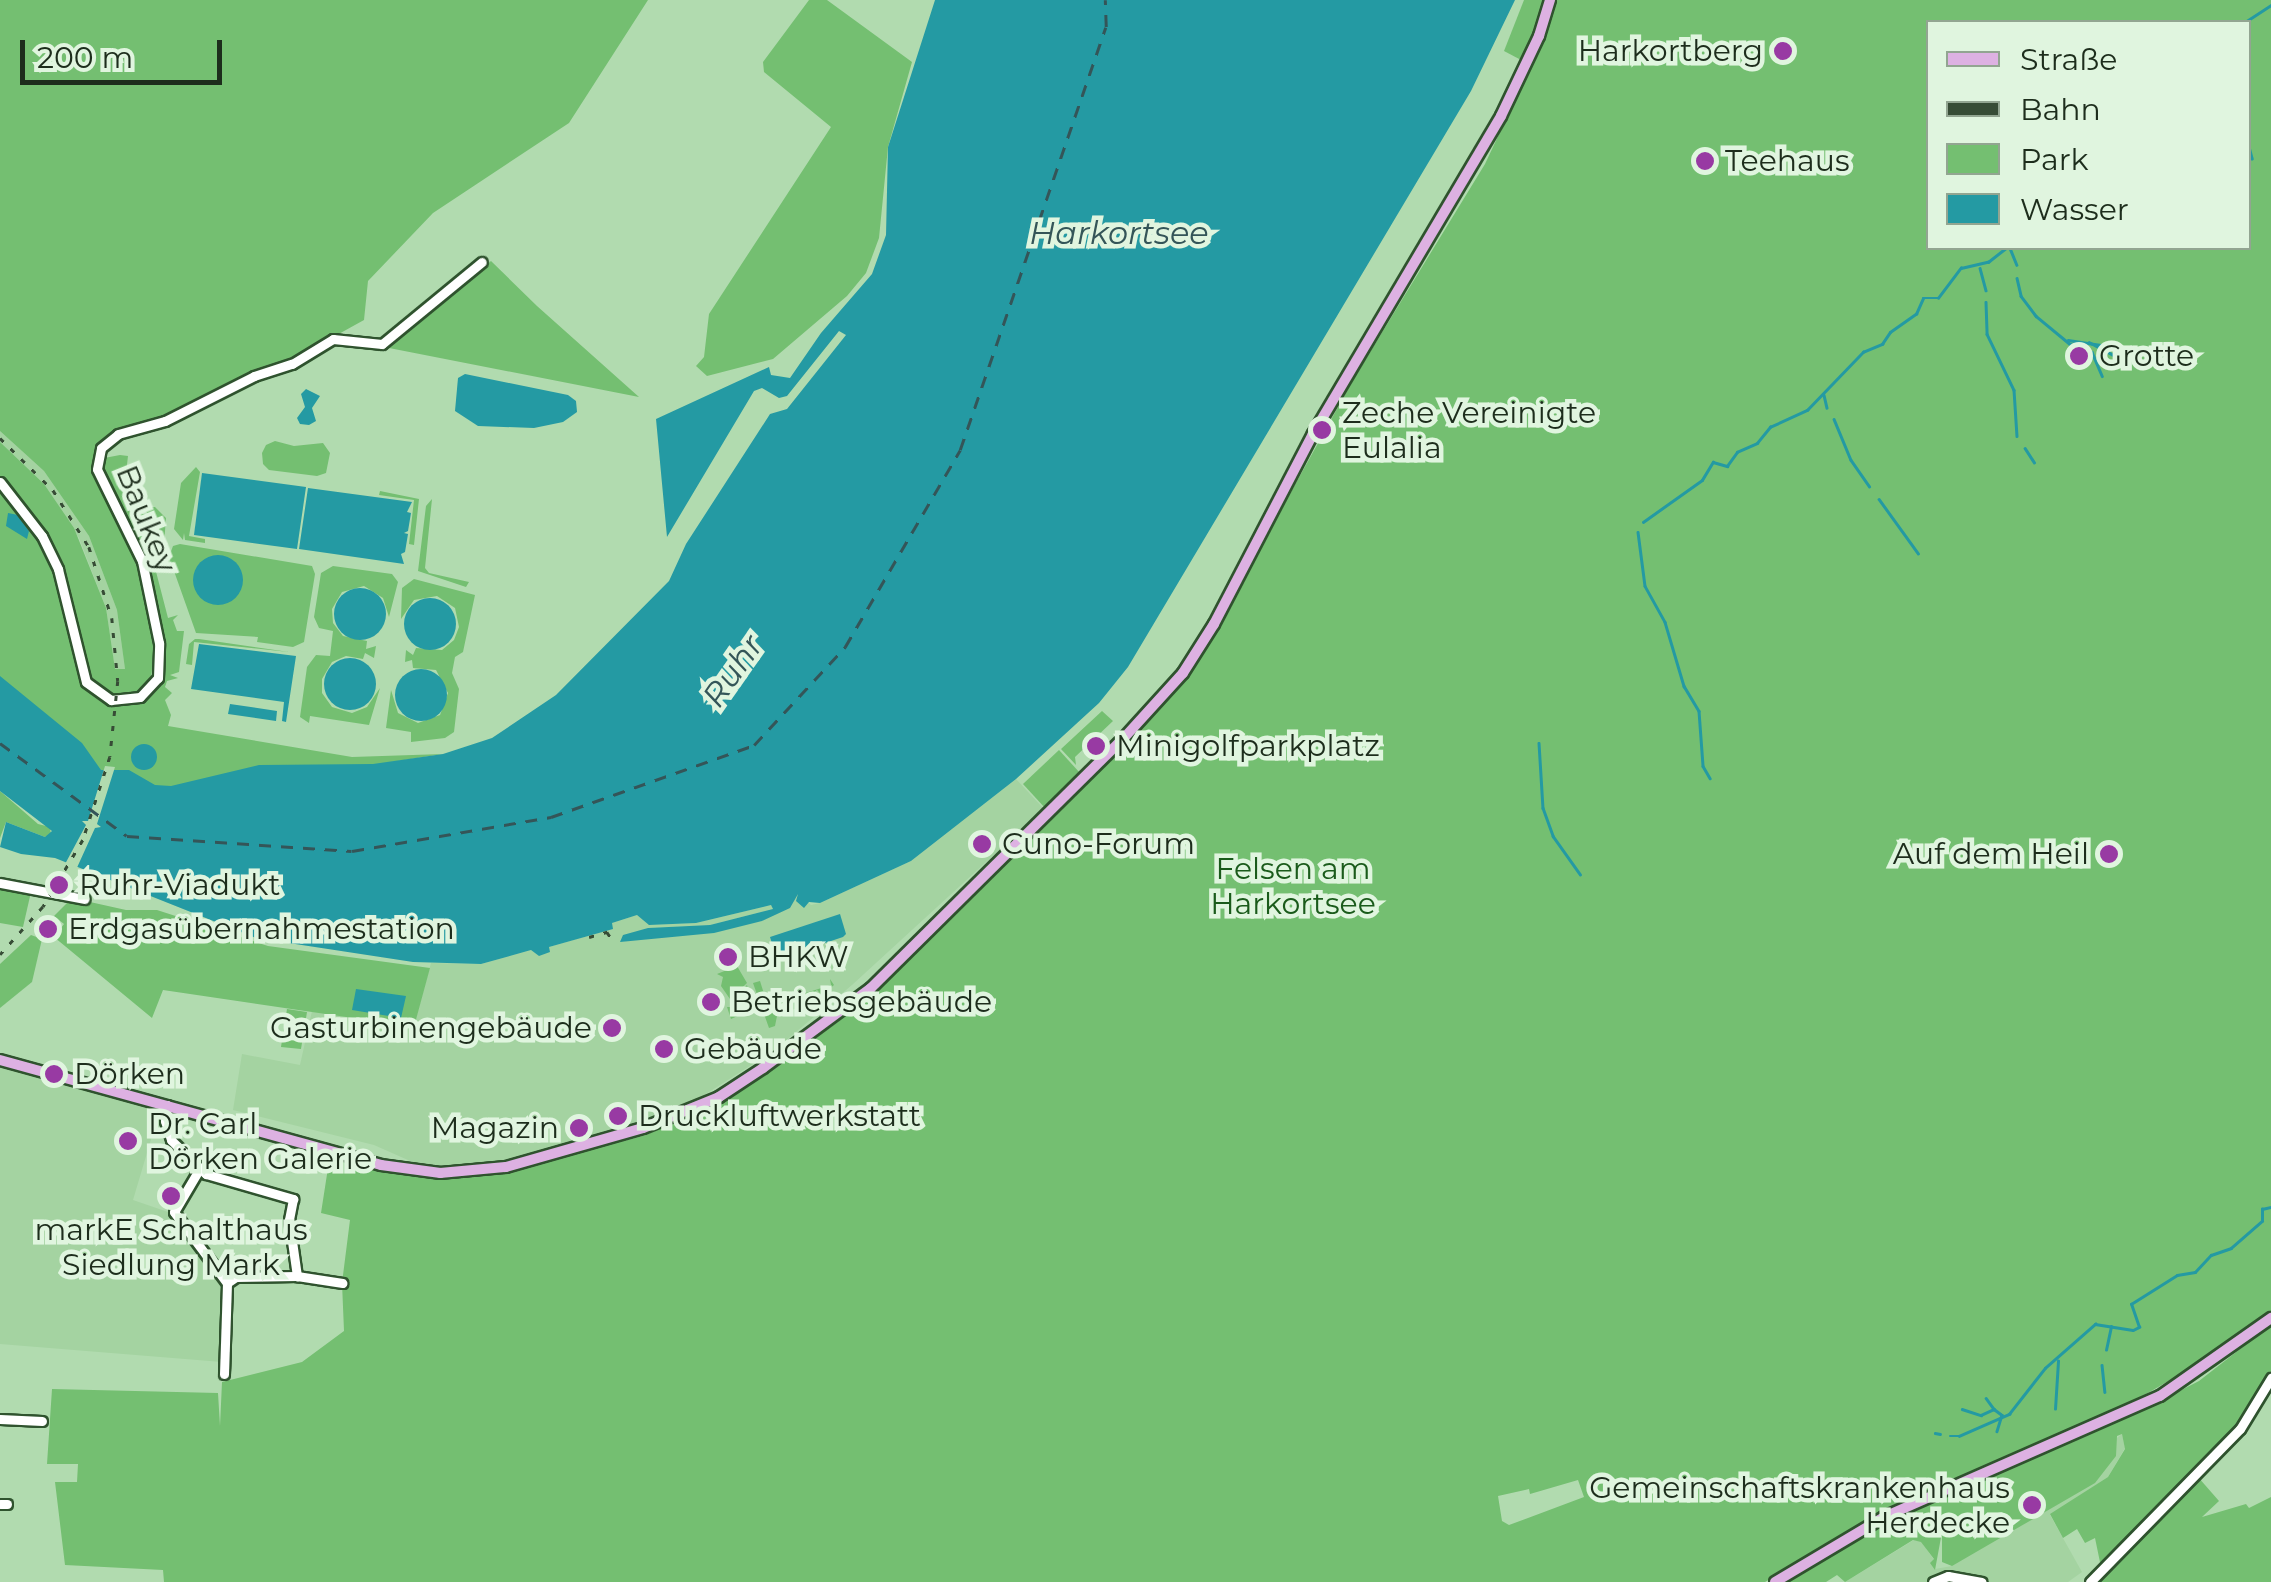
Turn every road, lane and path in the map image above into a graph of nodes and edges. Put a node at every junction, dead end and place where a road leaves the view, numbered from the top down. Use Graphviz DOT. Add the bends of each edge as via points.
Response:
graph roads {
  1 [pos="1550,0"];
  2 [pos="482,262"];
  3 [pos="0,482"];
  4 [pos="0,883"];
  5 [pos="84,899"];
  6 [pos="0,1060"];
  7 [pos="167,1104"];
  8 [pos="200,1168"];
  9 [pos="297,1276"];
  10 [pos="227,1282"];
  11 [pos="342,1283"];
  12 [pos="2271,1318"];
  13 [pos="224,1374"];
  14 [pos="2271,1378"];
  15 [pos="0,1419"];
  16 [pos="42,1421"];
  17 [pos="1936,1580"];
  18 [pos="1775,1582"];
  19 [pos="1981,1582"];
  20 [pos="2090,1582"];
  1 -- 7 [label="main road" via="1508,104 1312,434 1194,658 1115,748 872,988 702,1106 506,1167 416,1171"];
  2 -- 3 [label="street, Baukey" via="382,344 333,339 292,364 165,421 118,434 100,448 97,469 142,562 159,643 158,678 140,696 112,700 86,682 58,569"];
  4 -- 5 [label="street"];
  6 -- 7 [label="main road"];
  7 -- 8 [label="street" via="172,1140"];
  8 -- 9 [label="street" via="214,1180 293,1199 289,1220"];
  8 -- 10 [label="street" via="174,1212"];
  9 -- 10 [label="street"];
  9 -- 11 [label="street"];
  10 -- 13 [label="street"];
  12 -- 18 [label="main road" via="2160,1396 1884,1517"];
  14 -- 20 [label="street" via="2240,1429"];
  15 -- 16 [label="street"];
  17 -- 19 [label="street"];
}
